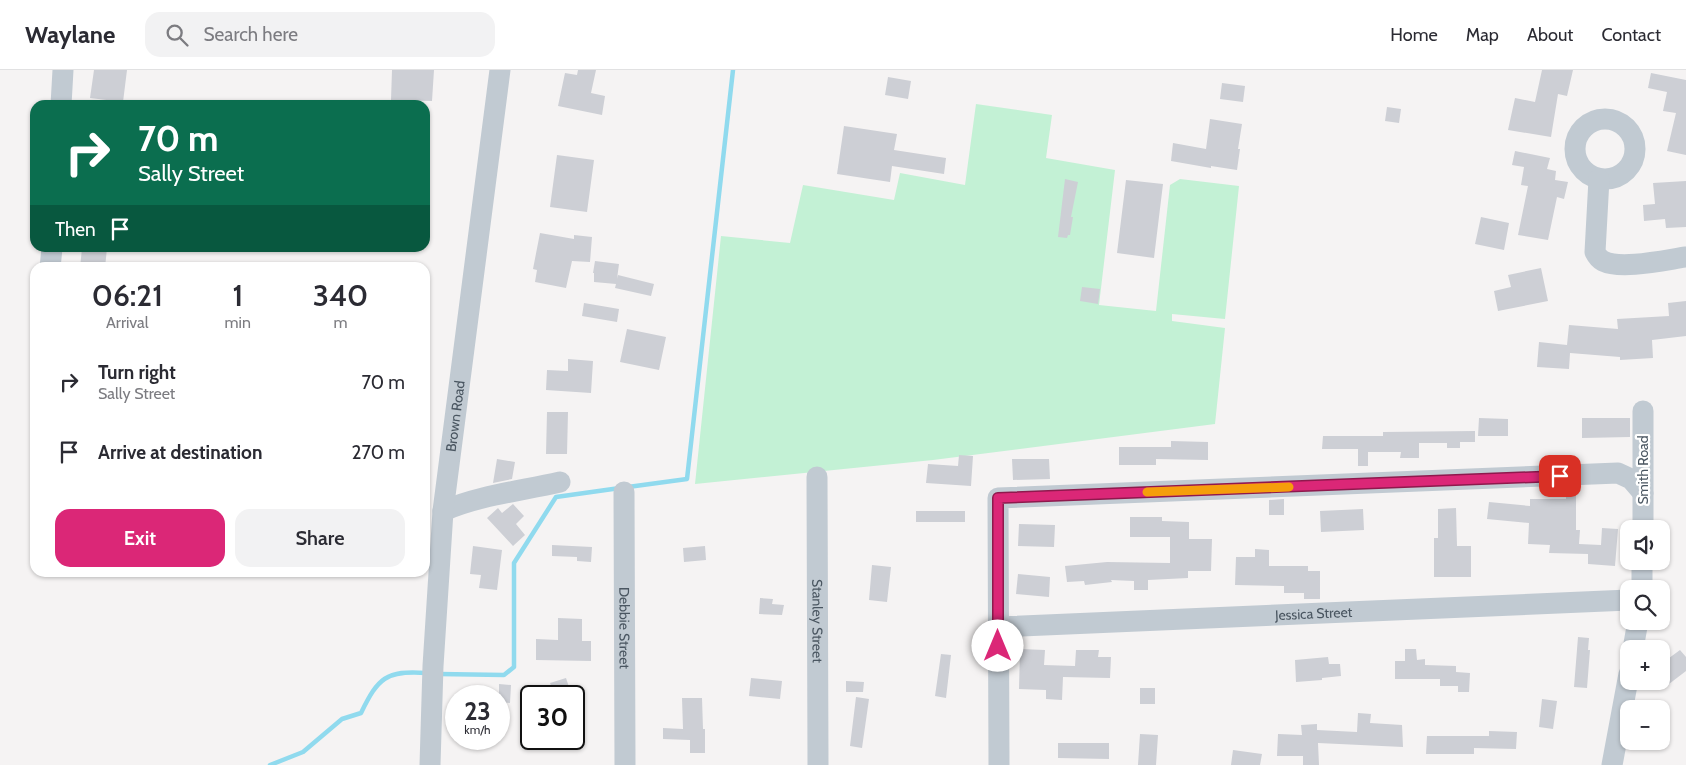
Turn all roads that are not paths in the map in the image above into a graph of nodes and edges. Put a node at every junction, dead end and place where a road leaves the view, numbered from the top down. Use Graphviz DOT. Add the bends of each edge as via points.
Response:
graph roads {
  1 [pos="63,70"];
  2 [pos="500,70"];
  3 [pos="61,100"];
  4 [pos="1599,179"];
  5 [pos="1686,257"];
  6 [pos="1643,411"];
  7 [pos="816,478"];
  8 [pos="560,482"];
  9 [pos="624,492"];
  10 [pos="1643,493"];
  11 [pos="443,510"];
  12 [pos="1643,520"];
  13 [pos="1620,600"];
  14 [pos="998,627"];
  15 [pos="1626,690"];
  16 [pos="430,765"];
  17 [pos="626,765"];
  18 [pos="818,765"];
  19 [pos="999,765"];
  20 [pos="1612,765"];
  1 -- 3 [label="street"];
  2 -- 11 [label="street, Brown Road"];
  4 -- 5 [label="street" via="1595,252 1599,258 1604,262 1621,264"];
  6 -- 10 [label="street, Smith Road"];
  7 -- 18 [label="street, Stanley Street"];
  8 -- 11 [label="street" via="478,499"];
  9 -- 17 [label="street, Debbie Street"];
  10 -- 12 [label="street, Smith Road"];
  10 -- 14 [label="street" via="1631,479 1618,474 998,498"];
  11 -- 16 [label="street, Brown Road"];
  13 -- 14 [label="street, Jessica Street"];
  14 -- 19 [label="street"];
  15 -- 20 [label="street"];
}
